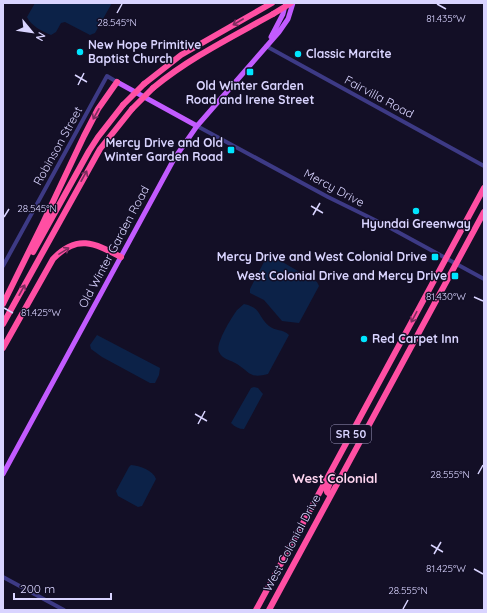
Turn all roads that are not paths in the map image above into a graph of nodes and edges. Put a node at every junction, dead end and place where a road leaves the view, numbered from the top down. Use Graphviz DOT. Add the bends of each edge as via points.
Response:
graph roads {
  1 [pos="272,3"];
  2 [pos="286,3"];
  3 [pos="292,3"];
  4 [pos="266,46"];
  5 [pos="117,82"];
  6 [pos="197,126"];
  7 [pos="484,166"];
  8 [pos="484,188"];
  9 [pos="484,212"];
  10 [pos="121,256"];
  11 [pos="446,258"];
  12 [pos="456,264"];
  13 [pos="3,266"];
  14 [pos="484,279"];
  15 [pos="3,304"];
  16 [pos="3,307"];
  17 [pos="3,324"];
  18 [pos="3,348"];
  19 [pos="384,373"];
  20 [pos="376,412"];
  21 [pos="339,456"];
  22 [pos="3,474"];
  23 [pos="331,494"];
  24 [pos="296,536"];
  25 [pos="289,572"];
  26 [pos="3,577"];
  27 [pos="271,581"];
  28 [pos="64,610"];
  29 [pos="256,610"];
  30 [pos="261,610"];
  31 [pos="269,610"];
  1 -- 16 [label="highway, one-way, bridge" via="181,55 144,84 123,105 88,151"];
  2 -- 4 [label="main road, Old Winter Garden Road"];
  3 -- 4 [label="main road, Old Winter Garden Road" via="288,19"];
  17 -- 3 [label="highway, one-way, bridge" via="100,149 132,109 167,76"];
  4 -- 6 [label="main road, Old Winter Garden Road"];
  4 -- 7 [label="street, Fairvilla Road"];
  5 -- 6 [label="main road"];
  5 -- 13 [label="street, Robinson Street" via="107,76"];
  5 -- 15 [label="highway, one-way" via="98,109 84,136"];
  6 -- 10 [label="main road, Old Winter Garden Road" via="165,174"];
  6 -- 11 [label="street, Mercy Drive"];
  8 -- 11 [label="highway, West Colonial Drive / SR 50"];
  9 -- 12 [label="highway, West Colonial Drive / SR 50"];
  18 -- 10 [label="highway, one-way" via="53,259 62,251 76,244 90,243"];
  10 -- 22 [label="main road, Old Winter Garden Road"];
  11 -- 12 [label="street, Mercy Drive"];
  11 -- 19 [label="highway, West Colonial Drive / SR 50, one-way"];
  12 -- 14 [label="street, Mercy Drive"];
  12 -- 20 [label="highway, West Colonial Drive / SR 50"];
  19 -- 20 [label="highway" via="389,379 375,407"];
  19 -- 21 [label="highway, West Colonial Drive / SR 50"];
  20 -- 23 [label="highway, West Colonial Drive / SR 50"];
  21 -- 23 [label="highway" via="341,460 327,488 327,492"];
  21 -- 24 [label="highway, West Colonial Drive / SR 50"];
  23 -- 25 [label="highway, West Colonial Drive / SR 50"];
  24 -- 25 [label="highway" via="301,542"];
  24 -- 27 [label="highway, West Colonial Drive / SR 50"];
  25 -- 31 [label="highway, West Colonial Drive / SR 50"];
  26 -- 28 [label="street"];
  27 -- 29 [label="highway, West Colonial Drive / SR 50"];
  27 -- 30 [label="highway" via="273,587"];
}
